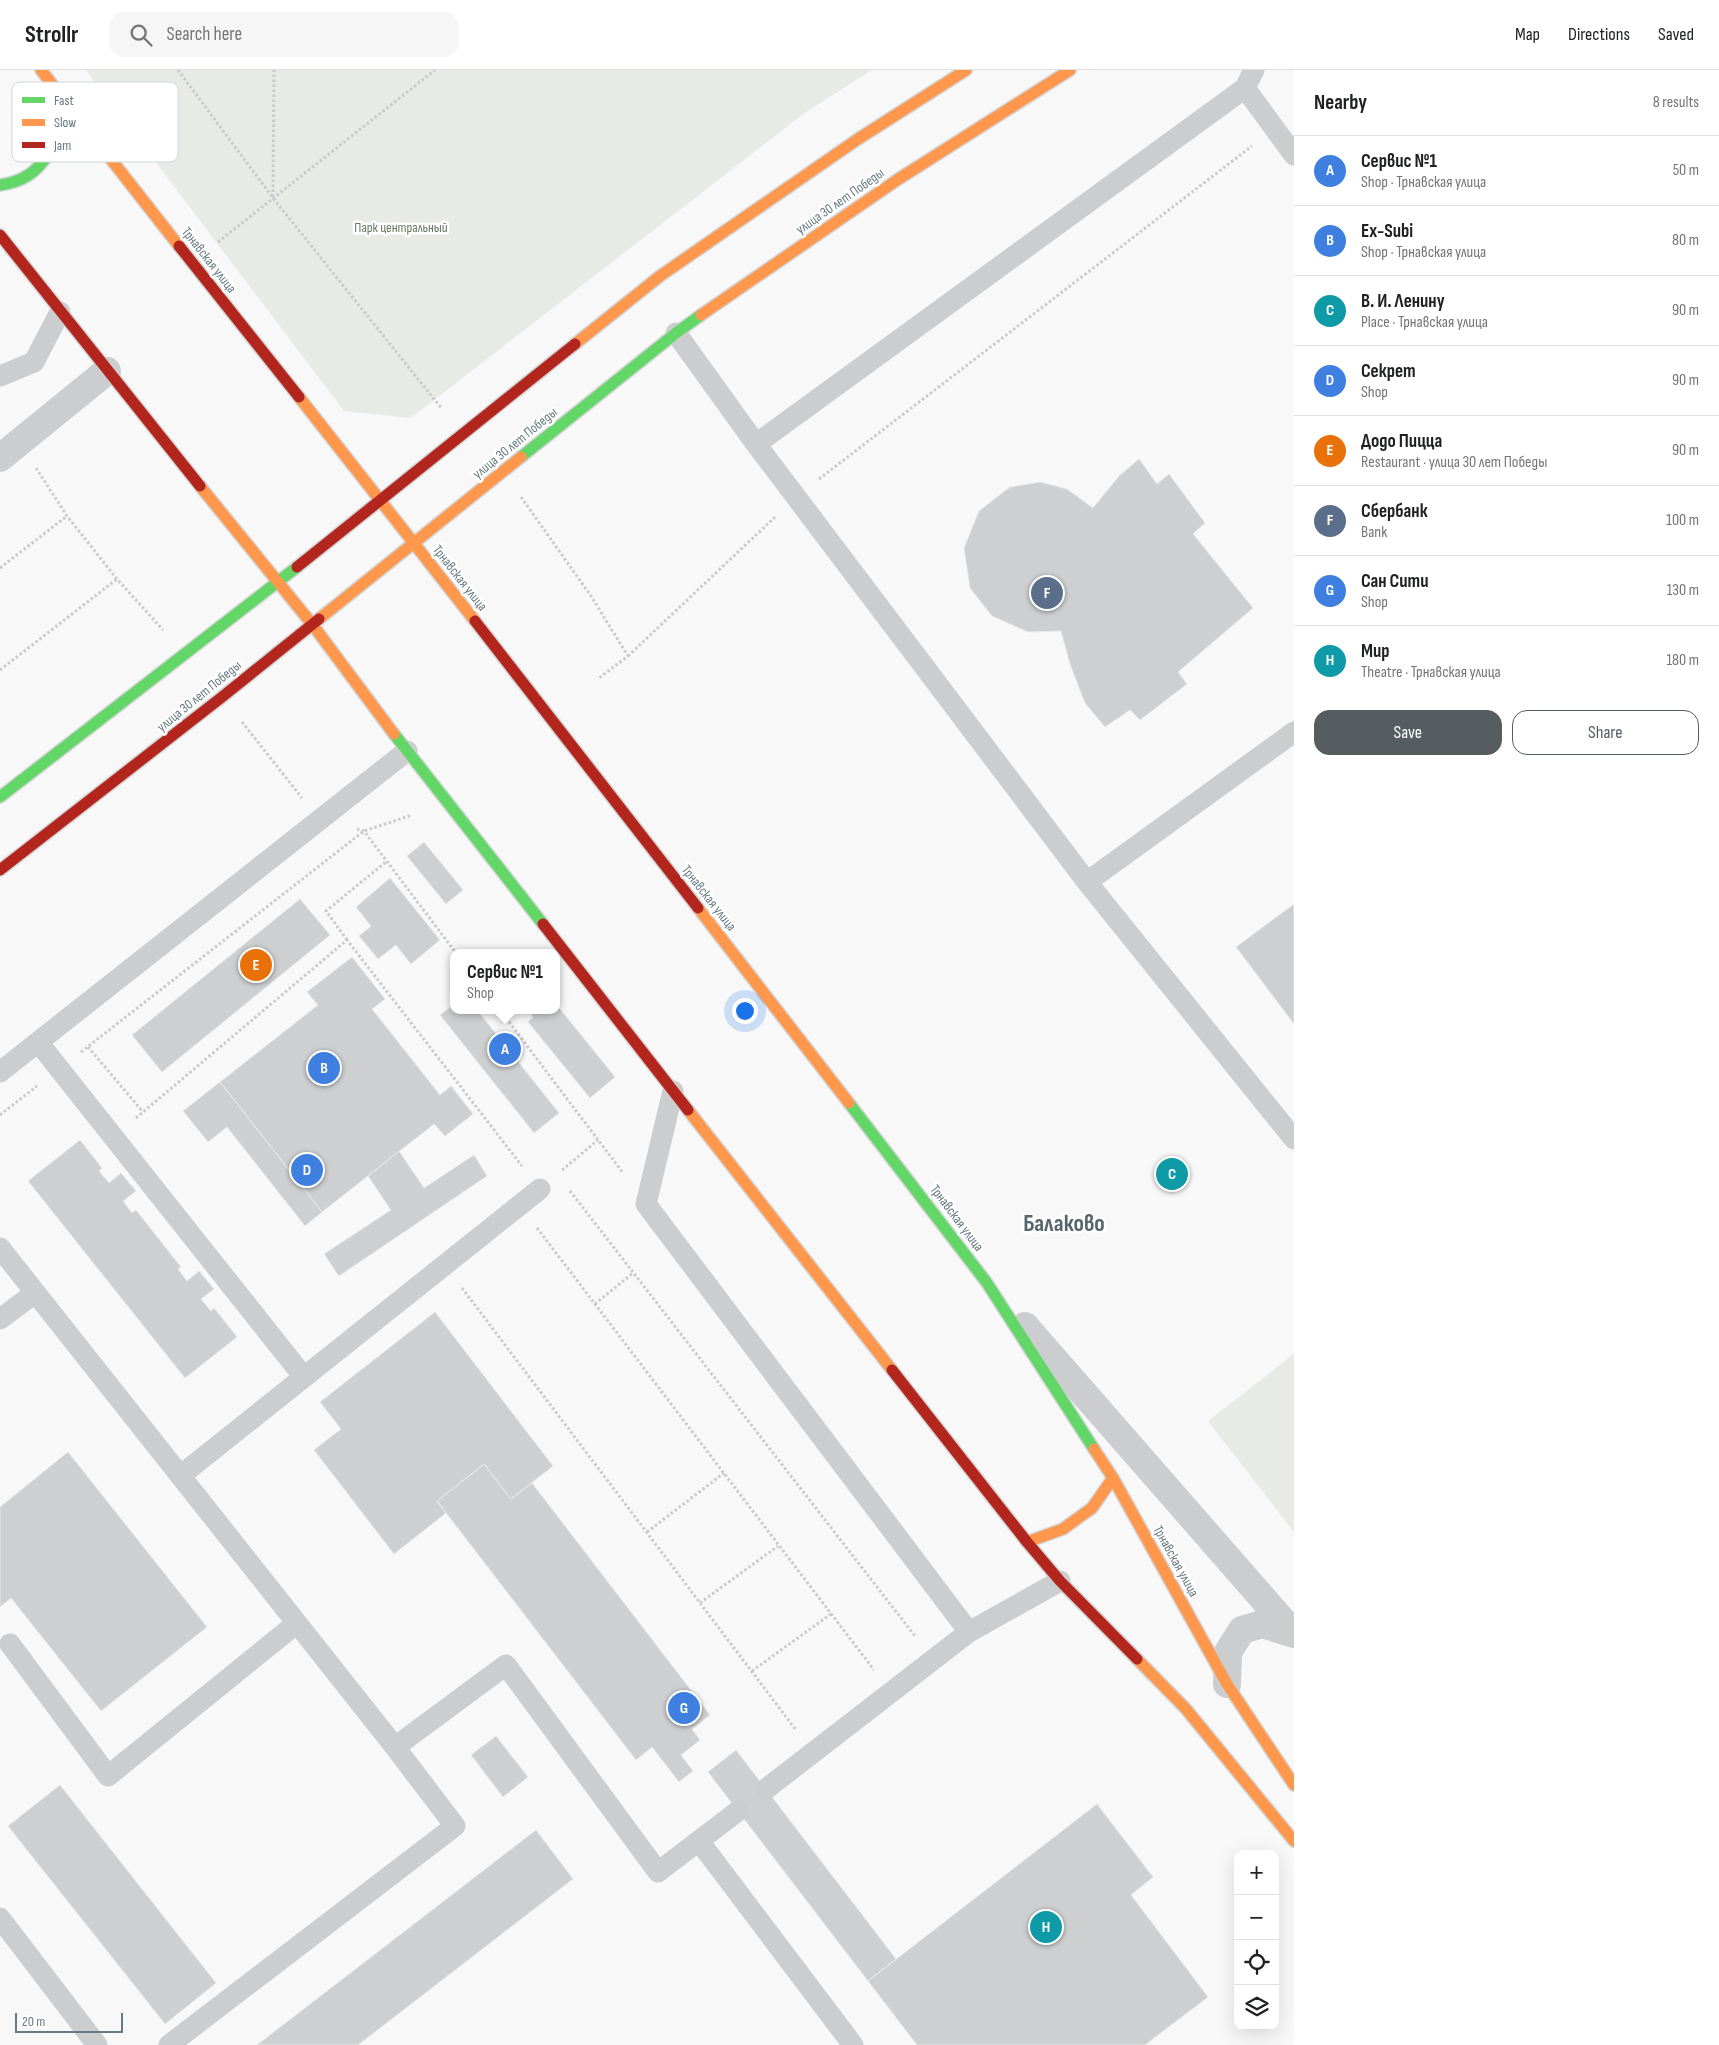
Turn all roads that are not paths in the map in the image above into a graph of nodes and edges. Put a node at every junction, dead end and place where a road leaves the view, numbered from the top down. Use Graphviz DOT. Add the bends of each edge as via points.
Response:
graph roads {
  1 [pos="41,70"];
  2 [pos="966,70"];
  3 [pos="1070,70"];
  4 [pos="1250,79"];
  5 [pos="50,82"];
  6 [pos="1294,155"];
  7 [pos="43,162"];
  8 [pos="114,162"];
  9 [pos="0,185"];
  10 [pos="0,235"];
  11 [pos="60,312"];
  12 [pos="676,333"];
  13 [pos="107,371"];
  14 [pos="0,376"];
  15 [pos="756,444"];
  16 [pos="0,458"];
  17 [pos="380,499"];
  18 [pos="413,542"];
  19 [pos="278,583"];
  20 [pos="312,624"];
  21 [pos="1294,732"];
  22 [pos="407,751"];
  23 [pos="0,797"];
  24 [pos="0,870"];
  25 [pos="1087,882"];
  26 [pos="38,1042"];
  27 [pos="0,1072"];
  28 [pos="673,1090"];
  29 [pos="1294,1139"];
  30 [pos="540,1189"];
  31 [pos="0,1248"];
  32 [pos="988,1284"];
  33 [pos="35,1293"];
  34 [pos="0,1319"];
  35 [pos="303,1376"];
  36 [pos="180,1476"];
  37 [pos="1113,1478"];
  38 [pos="1028,1542"];
  39 [pos="1060,1581"];
  40 [pos="297,1623"];
  41 [pos="969,1632"];
  42 [pos="1294,1634"];
  43 [pos="10,1644"];
  44 [pos="1227,1684"];
  45 [pos="395,1747"];
  46 [pos="1294,1785"];
  47 [pos="766,1789"];
  48 [pos="738,1811"];
  49 [pos="699,1841"];
  50 [pos="1294,1842"];
  51 [pos="0,1918"];
  52 [pos="94,2044"];
  53 [pos="169,2045"];
  54 [pos="853,2045"];
  1 -- 5 [label="main road, Трнавская улица"];
  2 -- 17 [label="main road" via="858,139 660,276"];
  3 -- 12 [label="main road, улица 30 лет Победы" via="897,180"];
  4 -- 6 [label="lane" via="1274,129"];
  4 -- 15 [label="lane"];
  7 -- 9 [label="main road" via="26,180"];
  8 -- 17 [label="main road, Трнавская улица"];
  10 -- 11 [label="main road"];
  11 -- 13 [label="main road"];
  11 -- 14 [label="lane" via="34,362"];
  12 -- 15 [label="lane"];
  12 -- 18 [label="main road, улица 30 лет Победы"];
  13 -- 16 [label="street"];
  13 -- 19 [label="main road"];
  15 -- 25 [label="lane"];
  17 -- 18 [label="main road, Трнавская улица"];
  17 -- 19 [label="main road"];
  18 -- 20 [label="main road, улица 30 лет Победы"];
  18 -- 32 [label="main road, Трнавская улица"];
  19 -- 20 [label="main road"];
  19 -- 23 [label="main road"];
  20 -- 22 [label="main road"];
  20 -- 24 [label="main road, улица 30 лет Победы"];
  21 -- 25 [label="lane"];
  22 -- 26 [label="lane"];
  22 -- 28 [label="main road"];
  25 -- 29 [label="lane"];
  26 -- 27 [label="lane"];
  26 -- 35 [label="lane"];
  28 -- 38 [label="main road"];
  28 -- 41 [label="lane" via="646,1204"];
  30 -- 35 [label="lane"];
  31 -- 33 [label="lane"];
  32 -- 37 [label="main road, Трнавская улица"];
  32 -- 42 [label="street"];
  33 -- 34 [label="lane"];
  33 -- 36 [label="lane"];
  35 -- 36 [label="lane"];
  36 -- 40 [label="lane"];
  37 -- 38 [label="main road" via="1092,1508 1063,1529"];
  37 -- 44 [label="main road, Трнавская улица"];
  38 -- 39 [label="main road"];
  39 -- 41 [label="lane"];
  39 -- 50 [label="main road" via="1186,1708"];
  40 -- 43 [label="lane" via="108,1776"];
  40 -- 45 [label="lane"];
  41 -- 47 [label="lane"];
  42 -- 44 [label="street" via="1262,1624 1242,1630 1228,1652"];
  44 -- 46 [label="main road, Трнавская улица"];
  45 -- 49 [label="lane" via="506,1665 658,1872"];
  45 -- 53 [label="lane" via="455,1826"];
  48 -- 49 [label="lane"];
  49 -- 54 [label="lane"];
  51 -- 52 [label="lane"];
}
